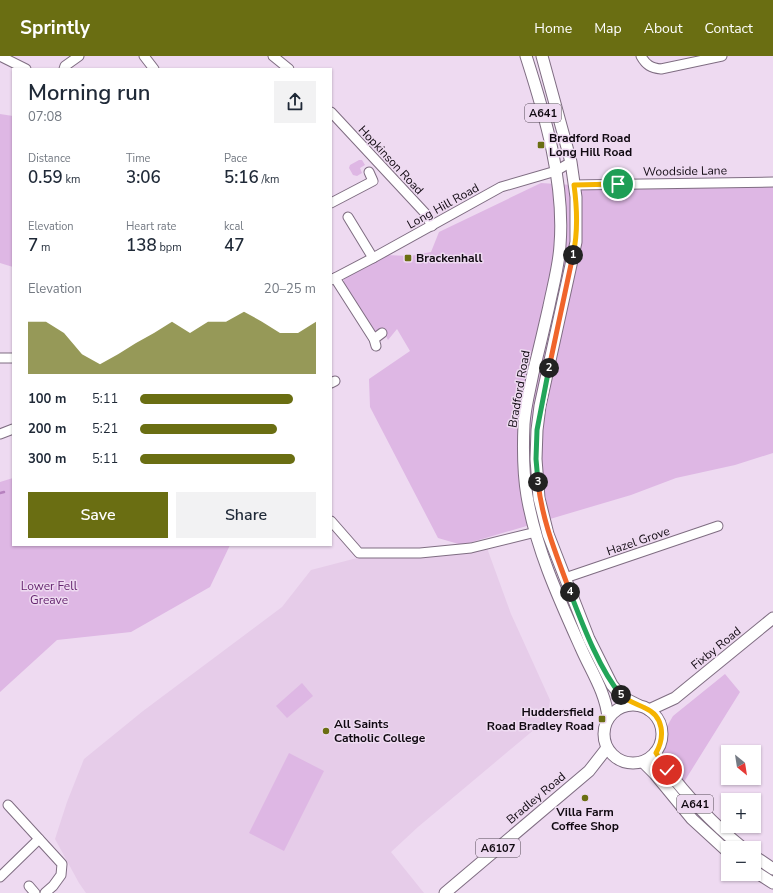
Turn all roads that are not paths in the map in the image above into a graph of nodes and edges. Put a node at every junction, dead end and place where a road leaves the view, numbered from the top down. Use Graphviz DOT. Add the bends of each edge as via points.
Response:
graph roads {
  1 [pos="0,56"];
  2 [pos="79,56"];
  3 [pos="144,56"];
  4 [pos="272,56"];
  5 [pos="526,56"];
  6 [pos="542,56"];
  7 [pos="641,56"];
  8 [pos="722,56"];
  9 [pos="24,68"];
  10 [pos="64,68"];
  11 [pos="153,68"];
  12 [pos="288,68"];
  13 [pos="332,113"];
  14 [pos="571,162"];
  15 [pos="556,171"];
  16 [pos="369,172"];
  17 [pos="773,182"];
  18 [pos="574,185"];
  19 [pos="332,202"];
  20 [pos="354,221"];
  21 [pos="432,226"];
  22 [pos="373,258"];
  23 [pos="333,279"];
  24 [pos="382,333"];
  25 [pos="0,358"];
  26 [pos="12,358"];
  27 [pos="12,429"];
  28 [pos="0,434"];
  29 [pos="332,521"];
  30 [pos="718,526"];
  31 [pos="536,532"];
  32 [pos="565,578"];
  33 [pos="773,618"];
  34 [pos="675,698"];
  35 [pos="638,706"];
  36 [pos="649,710"];
  37 [pos="608,718"];
  38 [pos="659,721"];
  39 [pos="607,748"];
  40 [pos="656,753"];
  41 [pos="616,758"];
  42 [pos="643,762"];
  43 [pos="589,770"];
  44 [pos="8,805"];
  45 [pos="39,838"];
  46 [pos="735,841"];
  47 [pos="721,846"];
  48 [pos="761,861"];
  49 [pos="773,869"];
  50 [pos="761,875"];
  51 [pos="0,877"];
  52 [pos="773,883"];
  53 [pos="451,891"];
  54 [pos="46,893"];
  1 -- 9 [label="street"];
  2 -- 10 [label="street"];
  3 -- 11 [label="street"];
  4 -- 12 [label="street"];
  5 -- 15 [label="main road, Bradford Road / A641" via="541,105"];
  6 -- 14 [label="main road, Bradford Road / A641"];
  7 -- 8 [label="street" via="645,63 654,68"];
  13 -- 21 [label="street, Hopkinson Road" via="425,214"];
  14 -- 15 [label="street, Long Hill Road"];
  14 -- 18 [label="main road, Bradford Road / A641"];
  15 -- 21 [label="street, Long Hill Road" via="501,188"];
  15 -- 31 [label="main road, Bradford Road / A641" via="561,209 560,245 524,423 527,495"];
  16 -- 19 [label="street" via="373,181"];
  17 -- 18 [label="street, Woodside Lane"];
  18 -- 32 [label="main road, Bradford Road / A641" via="576,242 540,406 536,459 540,498 548,534"];
  20 -- 22 [label="street"];
  21 -- 22 [label="street, Long Hill Road"];
  22 -- 23 [label="street, Long Hill Road"];
  23 -- 24 [label="street" via="375,342"];
  25 -- 26 [label="street"];
  27 -- 28 [label="street"];
  29 -- 31 [label="street" via="359,553 420,553 471,548"];
  30 -- 32 [label="street, Hazel Grove"];
  31 -- 37 [label="main road, Bradford Road / A641" via="563,606 607,705"];
  32 -- 35 [label="main road, Bradford Road / A641" via="589,639 612,685 622,697"];
  33 -- 34 [label="main road, Fixby Road"];
  34 -- 36 [label="main road, Fixby Road"];
  34 -- 38 [label="main road, Fixby Road"];
  35 -- 36 [label="main road, A641"];
  35 -- 37 [label="main road, A641" via="621,707"];
  36 -- 38 [label="main road, A641"];
  37 -- 39 [label="main road, A641" via="603,733"];
  38 -- 40 [label="main road" via="662,737"];
  39 -- 41 [label="main road"];
  39 -- 43 [label="main road, Bradley Road / A6107"];
  40 -- 42 [label="main road"];
  40 -- 46 [label="main road, A641" via="701,810"];
  41 -- 42 [label="main road" via="633,764"];
  41 -- 43 [label="main road, Bradley Road / A6107"];
  42 -- 47 [label="main road, A641" via="692,819"];
  43 -- 53 [label="main road, Bradley Road / A6107"];
  44 -- 45 [label="street"];
  45 -- 51 [label="street"];
  45 -- 54 [label="street" via="62,864 61,875"];
  48 -- 49 [label="main road"];
  50 -- 52 [label="main road"];
}
